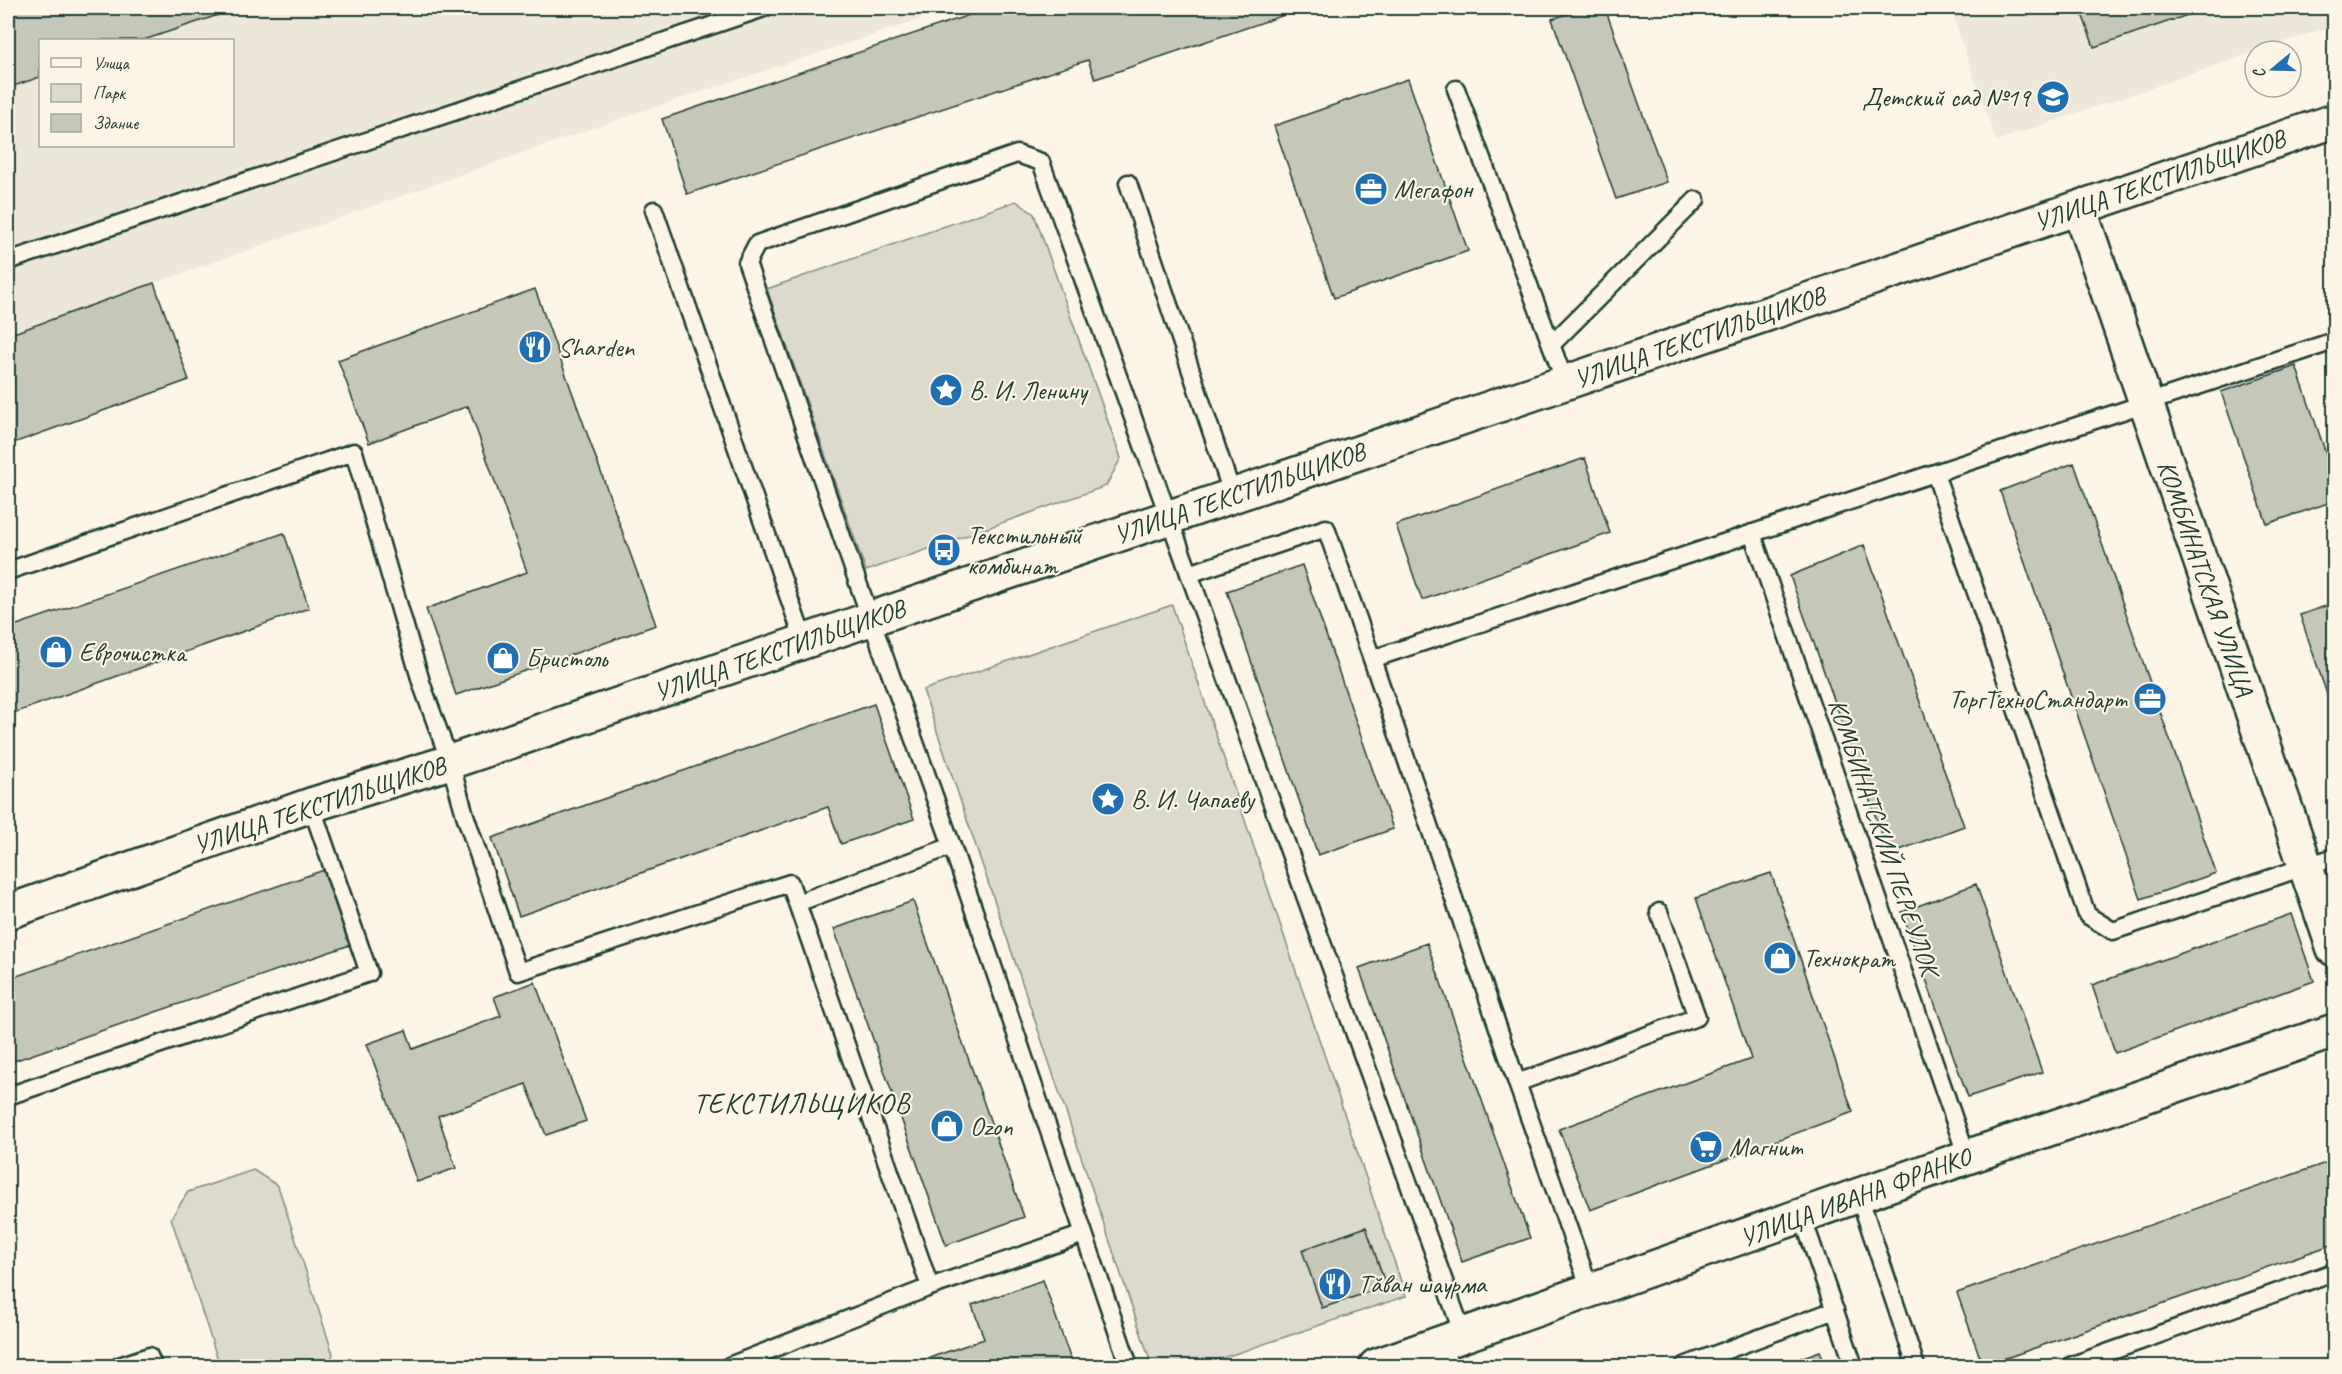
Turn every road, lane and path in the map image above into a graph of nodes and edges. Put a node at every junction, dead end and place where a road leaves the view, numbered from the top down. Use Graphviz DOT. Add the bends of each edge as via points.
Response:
graph roads {
  1 [pos="764,8"];
  2 [pos="1456,89"];
  3 [pos="2334,120"];
  4 [pos="1128,183"];
  5 [pos="1696,200"];
  6 [pos="2079,208"];
  7 [pos="654,210"];
  8 [pos="8,261"];
  9 [pos="2334,341"];
  10 [pos="1551,345"];
  11 [pos="1565,382"];
  12 [pos="2146,403"];
  13 [pos="1935,473"];
  14 [pos="1233,496"];
  15 [pos="1169,517"];
  16 [pos="1752,533"];
  17 [pos="8,571"];
  18 [pos="1189,574"];
  19 [pos="871,619"];
  20 [pos="804,641"];
  21 [pos="1372,659"];
  22 [pos="450,762"];
  23 [pos="311,805"];
  24 [pos="952,846"];
  25 [pos="2320,862"];
  26 [pos="797,903"];
  27 [pos="8,912"];
  28 [pos="1659,912"];
  29 [pos="2334,949"];
  30 [pos="2334,1030"];
  31 [pos="1518,1083"];
  32 [pos="8,1096"];
  33 [pos="1967,1157"];
  34 [pos="1859,1196"];
  35 [pos="1802,1216"];
  36 [pos="1084,1234"];
  37 [pos="2334,1272"];
  38 [pos="930,1287"];
  39 [pos="1591,1292"];
  40 [pos="1835,1310"];
  41 [pos="1452,1349"];
  42 [pos="119,1366"];
  43 [pos="153,1366"];
  44 [pos="729,1366"];
  45 [pos="1129,1366"];
  46 [pos="1376,1366"];
  47 [pos="1684,1366"];
  48 [pos="1854,1366"];
  49 [pos="1916,1366"];
  50 [pos="2070,1366"];
  1 -- 8 [label="lane"];
  2 -- 10 [label="lane"];
  3 -- 6 [label="street, УЛИЦА ТЕКСТИЛЬЩИКОВ"];
  4 -- 14 [label="lane"];
  5 -- 10 [label="lane"];
  6 -- 11 [label="street, УЛИЦА ТЕКСТИЛЬЩИКОВ"];
  6 -- 12 [label="street, КОМБИНАТСКАЯ УЛИЦА"];
  7 -- 20 [label="lane"];
  9 -- 12 [label="lane"];
  10 -- 11 [label="lane"];
  11 -- 14 [label="street, УЛИЦА ТЕКСТИЛЬЩИКОВ"];
  12 -- 13 [label="lane"];
  12 -- 25 [label="street, КОМБИНАТСКАЯ УЛИЦА"];
  13 -- 16 [label="lane"];
  13 -- 25 [label="lane" via="2087,915 2113,931"];
  14 -- 15 [label="street, УЛИЦА ТЕКСТИЛЬЩИКОВ"];
  15 -- 18 [label="lane"];
  15 -- 19 [label="street, УЛИЦА ТЕКСТИЛЬЩИКОВ"];
  15 -- 19 [label="lane" via="1041,162 1017,154 756,244 747,263"];
  16 -- 21 [label="lane"];
  16 -- 33 [label="lane, КОМБИНАТСКИЙ ПЕРЕУЛОК"];
  17 -- 22 [label="lane" via="354,452 422,685"];
  18 -- 21 [label="lane" via="1326,528"];
  18 -- 41 [label="lane"];
  19 -- 20 [label="street, УЛИЦА ТЕКСТИЛЬЩИКОВ"];
  19 -- 24 [label="lane"];
  20 -- 22 [label="street, УЛИЦА ТЕКСТИЛЬЩИКОВ"];
  21 -- 31 [label="lane"];
  22 -- 23 [label="street, УЛИЦА ТЕКСТИЛЬЩИКОВ"];
  22 -- 26 [label="lane" via="518,972 790,883"];
  23 -- 27 [label="street, УЛИЦА ТЕКСТИЛЬЩИКОВ"];
  23 -- 32 [label="lane" via="369,974"];
  24 -- 26 [label="lane"];
  24 -- 36 [label="lane"];
  25 -- 29 [label="street, КОМБИНАТСКАЯ УЛИЦА"];
  26 -- 38 [label="lane"];
  28 -- 31 [label="lane" via="1697,1017"];
  30 -- 33 [label="street, УЛИЦА ИВАНА ФРАНКО"];
  31 -- 39 [label="lane"];
  33 -- 34 [label="street, УЛИЦА ИВАНА ФРАНКО"];
  34 -- 35 [label="street, УЛИЦА ИВАНА ФРАНКО"];
  34 -- 49 [label="lane"];
  35 -- 39 [label="street, УЛИЦА ИВАНА ФРАНКО"];
  35 -- 40 [label="lane"];
  36 -- 38 [label="lane"];
  36 -- 45 [label="lane"];
  37 -- 50 [label="lane"];
  38 -- 44 [label="lane"];
  39 -- 41 [label="street, УЛИЦА ИВАНА ФРАНКО"];
  40 -- 47 [label="lane"];
  40 -- 48 [label="lane"];
  41 -- 46 [label="street, УЛИЦА ИВАНА ФРАНКО"];
  42 -- 43 [label="lane" via="149,1356"];
}
